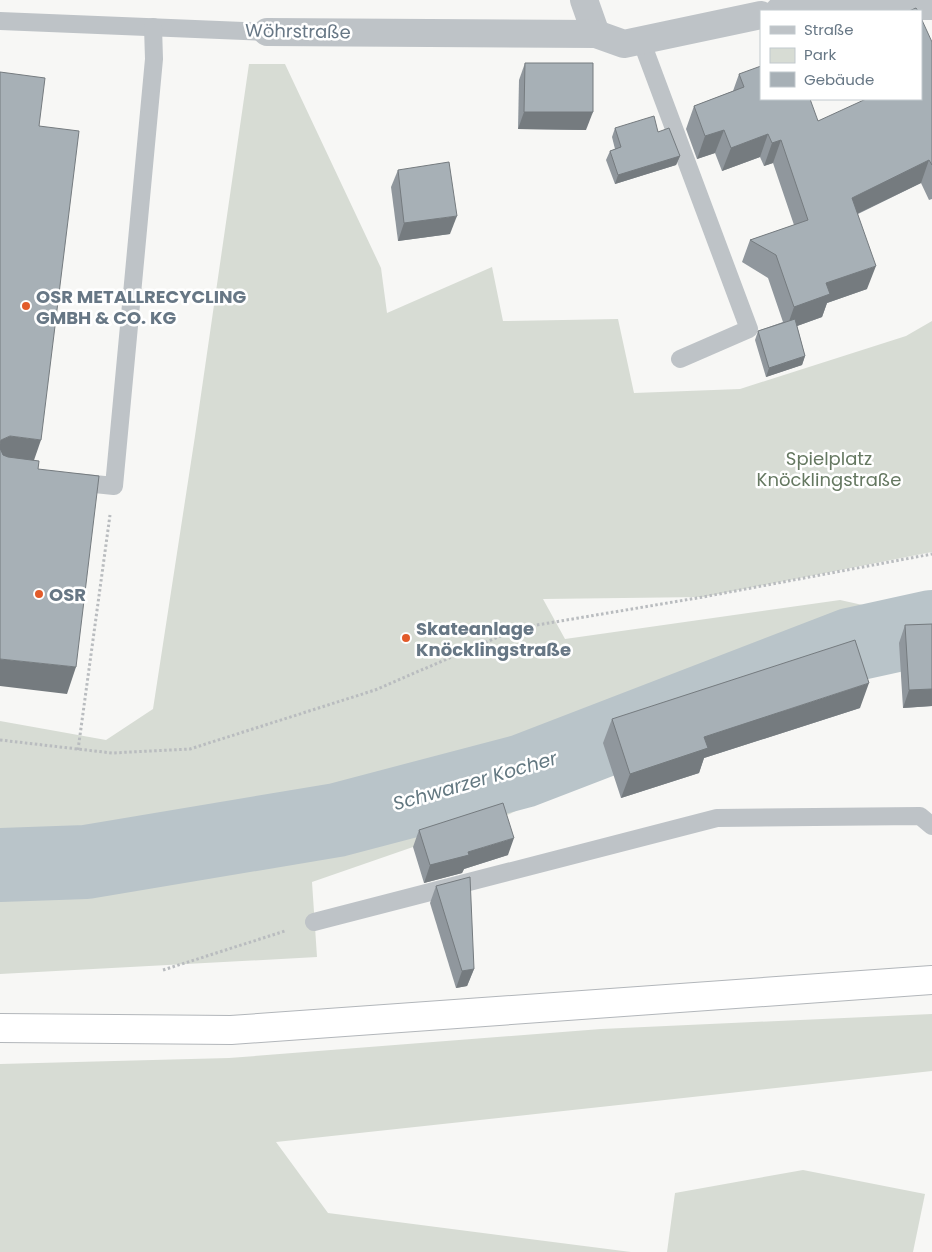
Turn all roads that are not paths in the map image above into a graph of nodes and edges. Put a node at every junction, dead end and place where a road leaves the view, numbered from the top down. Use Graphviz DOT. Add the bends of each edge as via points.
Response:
graph roads {
  1 [pos="584,0"];
  2 [pos="932,6"];
  3 [pos="784,10"];
  4 [pos="760,15"];
  5 [pos="0,21"];
  6 [pos="153,27"];
  7 [pos="267,32"];
  8 [pos="596,34"];
  9 [pos="641,40"];
  10 [pos="680,358"];
  11 [pos="57,479"];
  12 [pos="932,826"];
  13 [pos="314,922"];
  14 [pos="932,980"];
  15 [pos="0,1028"];
  1 -- 8 [label="street"];
  2 -- 3 [label="street" via="806,6"];
  4 -- 9 [label="street, Wöhrstraße"];
  5 -- 6 [label="lane, Wöhrstraße"];
  6 -- 7 [label="lane, Wöhrstraße"];
  6 -- 11 [label="lane" via="154,60 114,486"];
  7 -- 8 [label="street, Wöhrstraße"];
  8 -- 9 [label="street, Wöhrstraße" via="624,44"];
  9 -- 10 [label="lane" via="749,329"];
  12 -- 13 [label="lane" via="920,816 717,818"];
  14 -- 15 [label="highway" via="231,1030"];
}
